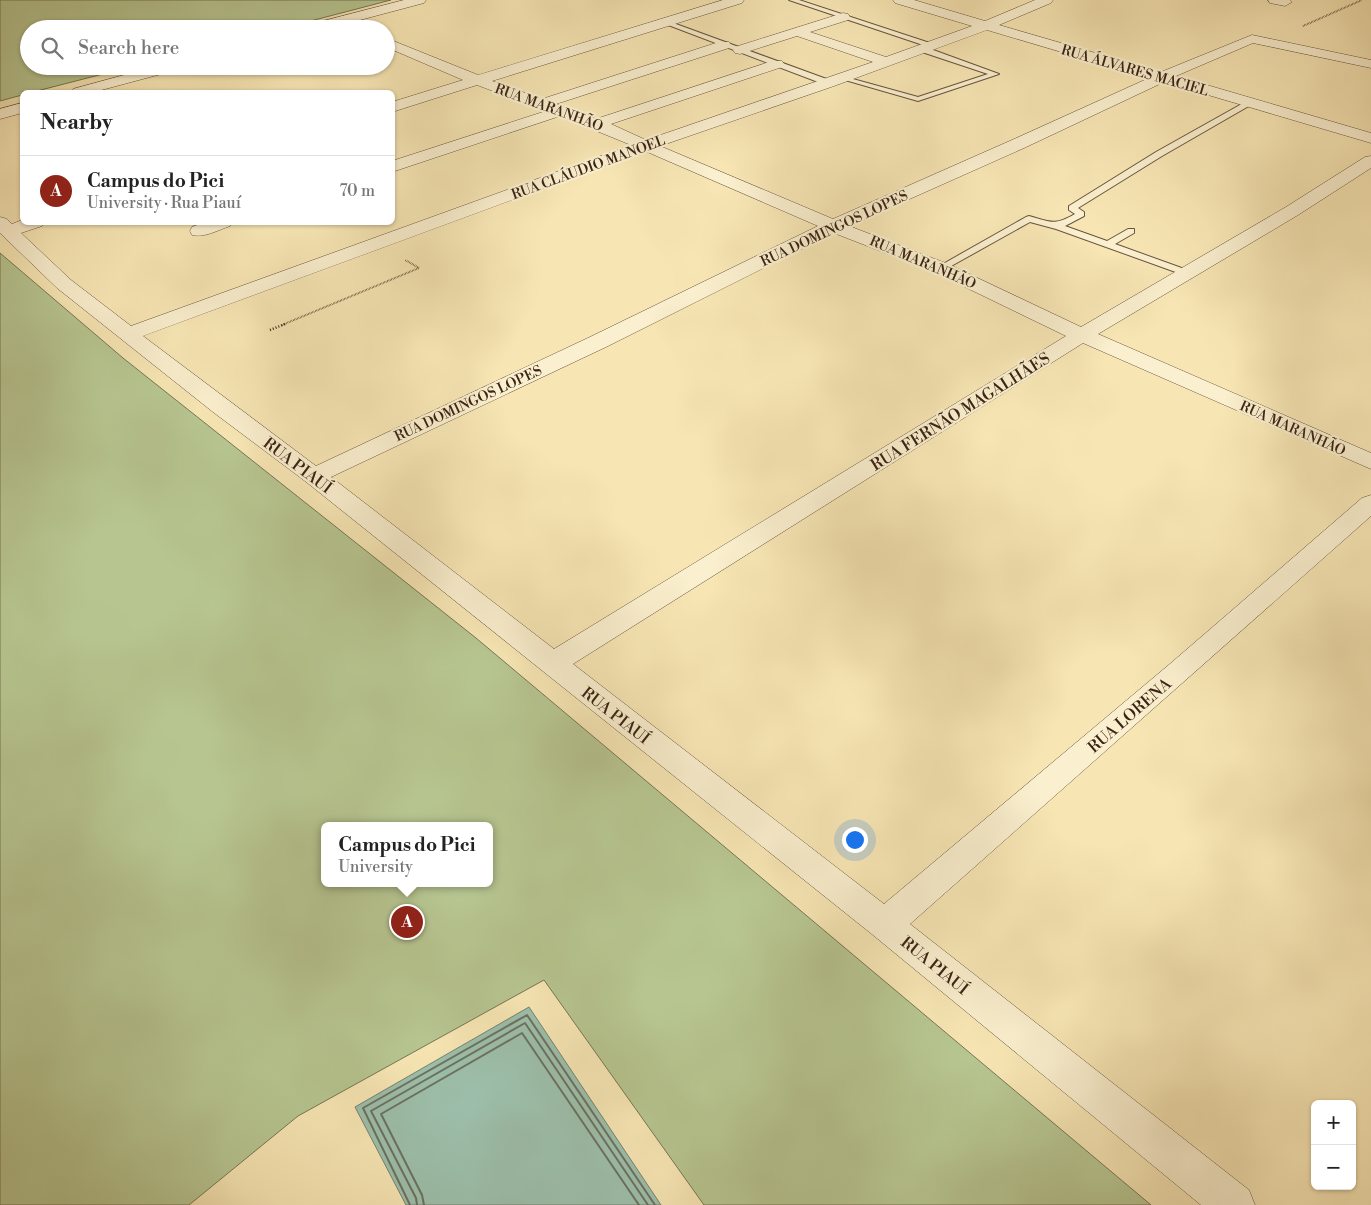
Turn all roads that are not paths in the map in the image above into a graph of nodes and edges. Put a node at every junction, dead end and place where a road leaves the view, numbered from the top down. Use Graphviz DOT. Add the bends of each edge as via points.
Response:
graph roads {
  1 [pos="419,0"];
  2 [pos="698,0"];
  3 [pos="737,0"];
  4 [pos="792,0"];
  5 [pos="900,0"];
  6 [pos="1046,0"];
  7 [pos="718,6"];
  8 [pos="843,17"];
  9 [pos="342,20"];
  10 [pos="665,22"];
  11 [pos="984,26"];
  12 [pos="797,32"];
  13 [pos="724,45"];
  14 [pos="395,46"];
  15 [pos="927,47"];
  16 [pos="740,50"];
  17 [pos="884,61"];
  18 [pos="777,64"];
  19 [pos="1371,64"];
  20 [pos="141,75"];
  21 [pos="1162,77"];
  22 [pos="476,80"];
  23 [pos="836,80"];
  24 [pos="85,90"];
  25 [pos="1250,103"];
  26 [pos="541,104"];
  27 [pos="395,106"];
  28 [pos="20,109"];
  29 [pos="561,111"];
  30 [pos="0,114"];
  31 [pos="596,124"];
  32 [pos="1371,138"];
  33 [pos="646,145"];
  34 [pos="1371,161"];
  35 [pos="395,166"];
  36 [pos="216,225"];
  37 [pos="15,226"];
  38 [pos="833,226"];
  39 [pos="1059,226"];
  40 [pos="199,231"];
  41 [pos="1131,231"];
  42 [pos="1108,244"];
  43 [pos="941,268"];
  44 [pos="1187,273"];
  45 [pos="129,334"];
  46 [pos="1082,335"];
  47 [pos="1371,462"];
  48 [pos="314,476"];
  49 [pos="1371,503"];
  50 [pos="551,664"];
  51 [pos="885,925"];
  52 [pos="1234,1205"];
  1 -- 9 [label="street"];
  2 -- 7 [label="street"];
  3 -- 7 [label="street"];
  4 -- 8 [label="lane"];
  5 -- 11 [label="street, RUA ÁLVARES MACIEL"];
  6 -- 11 [label="street, RUA CLÁUDIO MANOEL"];
  7 -- 10 [label="street"];
  8 -- 12 [label="street"];
  8 -- 15 [label="lane"];
  10 -- 13 [label="lane"];
  10 -- 22 [label="street"];
  11 -- 15 [label="street, RUA CLÁUDIO MANOEL"];
  11 -- 21 [label="street, RUA ÁLVARES MACIEL"];
  12 -- 16 [label="street"];
  12 -- 17 [label="street"];
  13 -- 16 [label="lane"];
  13 -- 26 [label="street"];
  14 -- 22 [label="street, RUA MARANHÃO"];
  15 -- 17 [label="street, RUA CLÁUDIO MANOEL"];
  15 -- 23 [label="lane" via="995,74 918,99"];
  16 -- 18 [label="lane"];
  17 -- 23 [label="street, RUA CLÁUDIO MANOEL"];
  18 -- 23 [label="lane"];
  18 -- 31 [label="street"];
  19 -- 21 [label="street, RUA DOMINGOS LOPES" via="1252,39"];
  20 -- 24 [label="street"];
  21 -- 25 [label="street, RUA ÁLVARES MACIEL"];
  21 -- 38 [label="street, RUA DOMINGOS LOPES"];
  22 -- 26 [label="street, RUA MARANHÃO"];
  22 -- 27 [label="street"];
  23 -- 33 [label="street, RUA CLÁUDIO MANOEL"];
  25 -- 32 [label="street, RUA ÁLVARES MACIEL"];
  25 -- 39 [label="lane" via="1072,208 1081,214"];
  26 -- 29 [label="street, RUA MARANHÃO"];
  28 -- 30 [label="street"];
  29 -- 31 [label="street, RUA MARANHÃO"];
  29 -- 35 [label="street"];
  31 -- 33 [label="street, RUA MARANHÃO"];
  33 -- 38 [label="street, RUA MARANHÃO"];
  33 -- 45 [label="street, RUA CLÁUDIO MANOEL"];
  34 -- 44 [label="street, RUA FERNÃO MAGALHÃES"];
  36 -- 40 [label="street"];
  37 -- 45 [label="street, RUA PIAUÍ" via="64,284"];
  38 -- 43 [label="street, RUA MARANHÃO"];
  38 -- 48 [label="street, RUA DOMINGOS LOPES" via="598,342"];
  39 -- 42 [label="lane"];
  39 -- 43 [label="lane" via="1052,227 1029,219"];
  41 -- 42 [label="lane"];
  42 -- 44 [label="lane"];
  43 -- 46 [label="street, RUA MARANHÃO"];
  44 -- 46 [label="street, RUA FERNÃO MAGALHÃES"];
  45 -- 48 [label="street, RUA PIAUÍ"];
  46 -- 47 [label="street, RUA MARANHÃO"];
  46 -- 50 [label="street, RUA FERNÃO MAGALHÃES"];
  48 -- 50 [label="street, RUA PIAUÍ"];
  49 -- 51 [label="street, RUA LORENA"];
  50 -- 51 [label="street, RUA PIAUÍ"];
  51 -- 52 [label="street, RUA PIAUÍ"];
}
